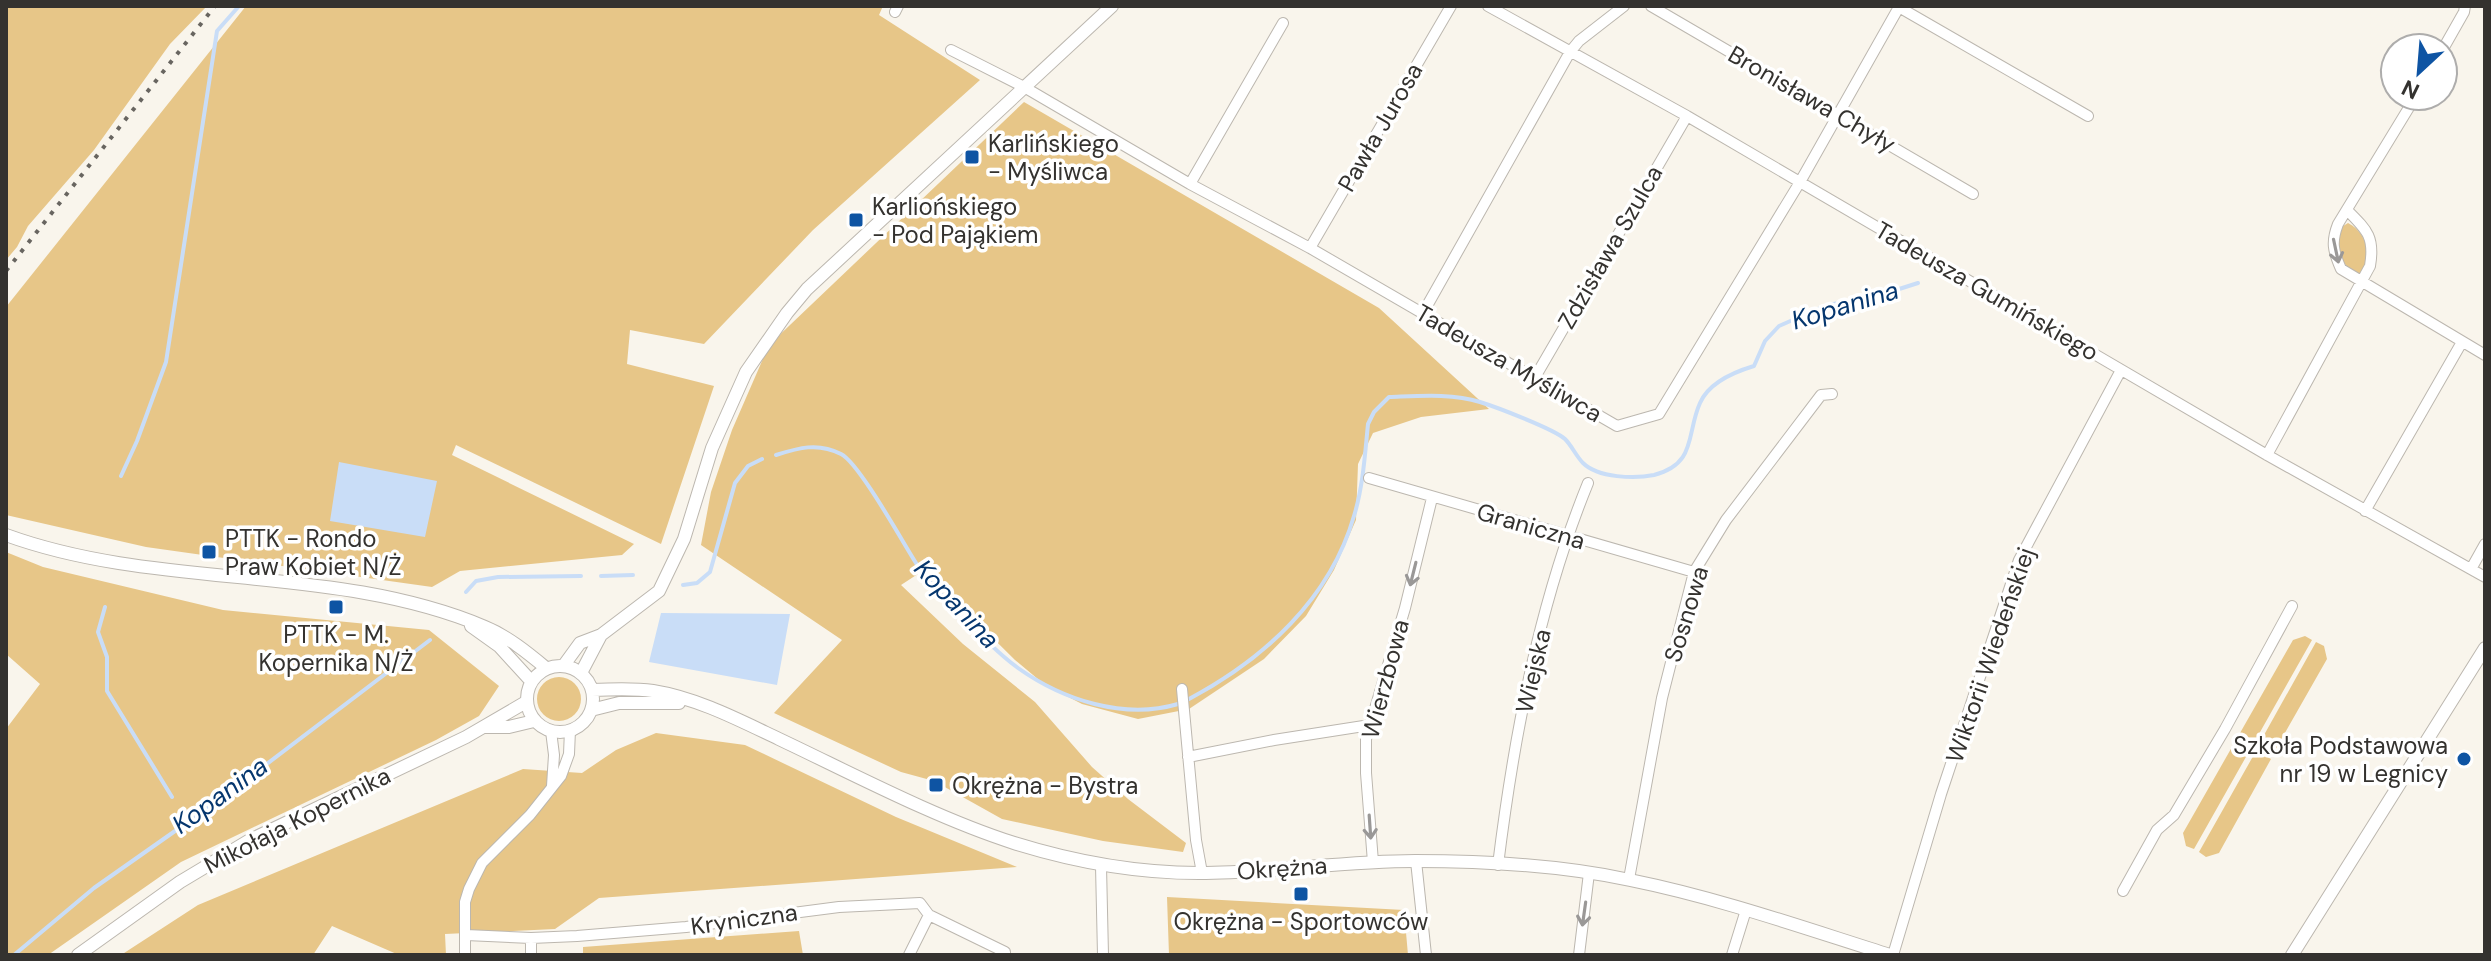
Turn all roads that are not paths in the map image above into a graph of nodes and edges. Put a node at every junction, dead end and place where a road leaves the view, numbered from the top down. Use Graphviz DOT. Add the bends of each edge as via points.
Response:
graph roads {
  1 [pos="1112,6"];
  2 [pos="1451,6"];
  3 [pos="1488,6"];
  4 [pos="1624,6"];
  5 [pos="1651,6"];
  6 [pos="1898,6"];
  7 [pos="2465,6"];
  8 [pos="1283,23"];
  9 [pos="2453,32"];
  10 [pos="951,50"];
  11 [pos="1570,52"];
  12 [pos="1024,87"];
  13 [pos="2406,112"];
  14 [pos="1839,115"];
  15 [pos="1687,116"];
  16 [pos="2088,116"];
  17 [pos="1800,182"];
  18 [pos="1190,184"];
  19 [pos="1973,194"];
  20 [pos="2347,210"];
  21 [pos="1310,248"];
  22 [pos="2363,282"];
  23 [pos="1423,313"];
  24 [pos="2462,342"];
  25 [pos="2485,355"];
  26 [pos="2121,370"];
  27 [pos="1534,379"];
  28 [pos="1832,394"];
  29 [pos="2267,455"];
  30 [pos="1369,478"];
  31 [pos="1588,483"];
  32 [pos="1432,498"];
  33 [pos="2365,511"];
  34 [pos="6,535"];
  35 [pos="1566,536"];
  36 [pos="2485,544"];
  37 [pos="2471,569"];
  38 [pos="1694,572"];
  39 [pos="2485,577"];
  40 [pos="2292,606"];
  41 [pos="462,619"];
  42 [pos="601,635"];
  43 [pos="2485,648"];
  44 [pos="564,665"];
  45 [pos="546,668"];
  46 [pos="581,673"];
  47 [pos="531,681"];
  48 [pos="1182,689"];
  49 [pos="592,690"];
  50 [pos="526,702"];
  51 [pos="695,703"];
  52 [pos="591,710"];
  53 [pos="534,721"];
  54 [pos="1370,725"];
  55 [pos="485,727"];
  56 [pos="570,730"];
  57 [pos="551,731"];
  58 [pos="1188,757"];
  59 [pos="552,786"];
  60 [pos="1416,861"];
  61 [pos="1373,862"];
  62 [pos="1498,865"];
  63 [pos="1101,866"];
  64 [pos="1202,873"];
  65 [pos="1589,873"];
  66 [pos="1629,879"];
  67 [pos="2123,891"];
  68 [pos="1746,910"];
  69 [pos="929,915"];
  70 [pos="466,935"];
  71 [pos="531,938"];
  72 [pos="78,955"];
  73 [pos="465,955"];
  74 [pos="531,955"];
  75 [pos="909,955"];
  76 [pos="1005,955"];
  77 [pos="1103,955"];
  78 [pos="1426,955"];
  79 [pos="1579,955"];
  80 [pos="1732,955"];
  81 [pos="1892,955"];
  82 [pos="2292,955"];
  1 -- 12 [label="street"];
  2 -- 21 [label="street, Pawła Jurosa"];
  3 -- 11 [label="street, Tadeusza Gumińskiego"];
  4 -- 11 [label="street"];
  5 -- 14 [label="street, Bronisława Chyły"];
  6 -- 14 [label="street, Tadeusza Myśliwca"];
  6 -- 16 [label="street"];
  7 -- 9 [label="street"];
  8 -- 18 [label="street"];
  10 -- 12 [label="street, Tadeusza Myśliwca"];
  11 -- 15 [label="street, Tadeusza Gumińskiego"];
  11 -- 23 [label="street"];
  12 -- 18 [label="street, Tadeusza Myśliwca"];
  12 -- 42 [label="street" via="787,313 746,372 720,426 684,539 659,591"];
  13 -- 20 [label="street"];
  14 -- 17 [label="street, Tadeusza Myśliwca"];
  14 -- 19 [label="street, Bronisława Chyły"];
  15 -- 17 [label="street, Tadeusza Gumińskiego"];
  15 -- 27 [label="street, Zdzisława Szulca"];
  17 -- 26 [label="street, Tadeusza Gumińskiego"];
  17 -- 27 [label="street, Tadeusza Myśliwca" via="1659,414 1617,426"];
  18 -- 21 [label="street, Tadeusza Myśliwca"];
  20 -- 22 [label="street" via="2367,230 2373,249"];
  20 -- 22 [label="street, one-way" via="2332,241 2334,252 2341,269"];
  21 -- 23 [label="street, Tadeusza Myśliwca"];
  22 -- 24 [label="street"];
  22 -- 29 [label="street"];
  23 -- 27 [label="street, Tadeusza Myśliwca"];
  24 -- 25 [label="street"];
  24 -- 33 [label="street"];
  26 -- 29 [label="street, Tadeusza Gumińskiego"];
  26 -- 81 [label="street, Wiktorii Wiedeńskiej" via="2019,560"];
  28 -- 38 [label="street, Sosnowa" via="1821,395 1726,520"];
  29 -- 33 [label="street, Tadeusza Gumińskiego"];
  30 -- 32 [label="street, Graniczna"];
  31 -- 35 [label="street, Wiejska"];
  32 -- 35 [label="street, Graniczna"];
  32 -- 54 [label="street, Wierzbowa, one-way"];
  33 -- 37 [label="street, Tadeusza Gumińskiego"];
  34 -- 41 [label="street" via="98,559 412,602"];
  35 -- 38 [label="street, Graniczna"];
  35 -- 62 [label="street, Wiejska" via="1533,662"];
  36 -- 37 [label="street"];
  37 -- 39 [label="street, Tadeusza Gumińskiego"];
  38 -- 66 [label="street, Sosnowa" via="1662,698"];
  40 -- 67 [label="street" via="2174,815 2157,830"];
  41 -- 45 [label="street" via="487,627"];
  41 -- 47 [label="street" via="499,646"];
  42 -- 44 [label="street" via="580,643"];
  42 -- 46 [label="street"];
  43 -- 82 [label="street"];
  44 -- 45 [label="street"];
  44 -- 46 [label="street"];
  45 -- 47 [label="street"];
  46 -- 49 [label="street"];
  47 -- 50 [label="street"];
  48 -- 58 [label="street"];
  49 -- 51 [label="street, Okrężna" via="653,691"];
  49 -- 52 [label="street"];
  50 -- 53 [label="street"];
  50 -- 55 [label="street, Mikołaja Kopernika"];
  51 -- 52 [label="street, Okrężna" via="619,703"];
  51 -- 63 [label="street, Okrężna" via="960,823"];
  52 -- 56 [label="street"];
  53 -- 55 [label="street, Mikołaja Kopernika"];
  53 -- 57 [label="street"];
  54 -- 58 [label="street"];
  54 -- 61 [label="street, Wierzbowa, one-way" via="1366,773"];
  55 -- 72 [label="street, Mikołaja Kopernika" via="250,840"];
  56 -- 57 [label="street"];
  56 -- 59 [label="street" via="567,764"];
  57 -- 59 [label="street"];
  58 -- 64 [label="street"];
  59 -- 70 [label="street" via="482,863 465,902"];
  60 -- 61 [label="street, Okrężna"];
  60 -- 62 [label="street, Okrężna"];
  60 -- 78 [label="street"];
  61 -- 64 [label="street, Okrężna"];
  62 -- 65 [label="street, Okrężna"];
  63 -- 64 [label="street, Okrężna"];
  63 -- 77 [label="street"];
  65 -- 66 [label="street, Okrężna"];
  65 -- 79 [label="street, one-way"];
  66 -- 68 [label="street, Okrężna"];
  68 -- 80 [label="street"];
  68 -- 81 [label="street, Okrężna"];
  69 -- 71 [label="street, Kryniczna" via="920,903 852,906 686,927"];
  69 -- 75 [label="street"];
  69 -- 76 [label="street, Kryniczna"];
  70 -- 71 [label="street, Kryniczna"];
  70 -- 73 [label="street"];
  71 -- 74 [label="street"];
}
